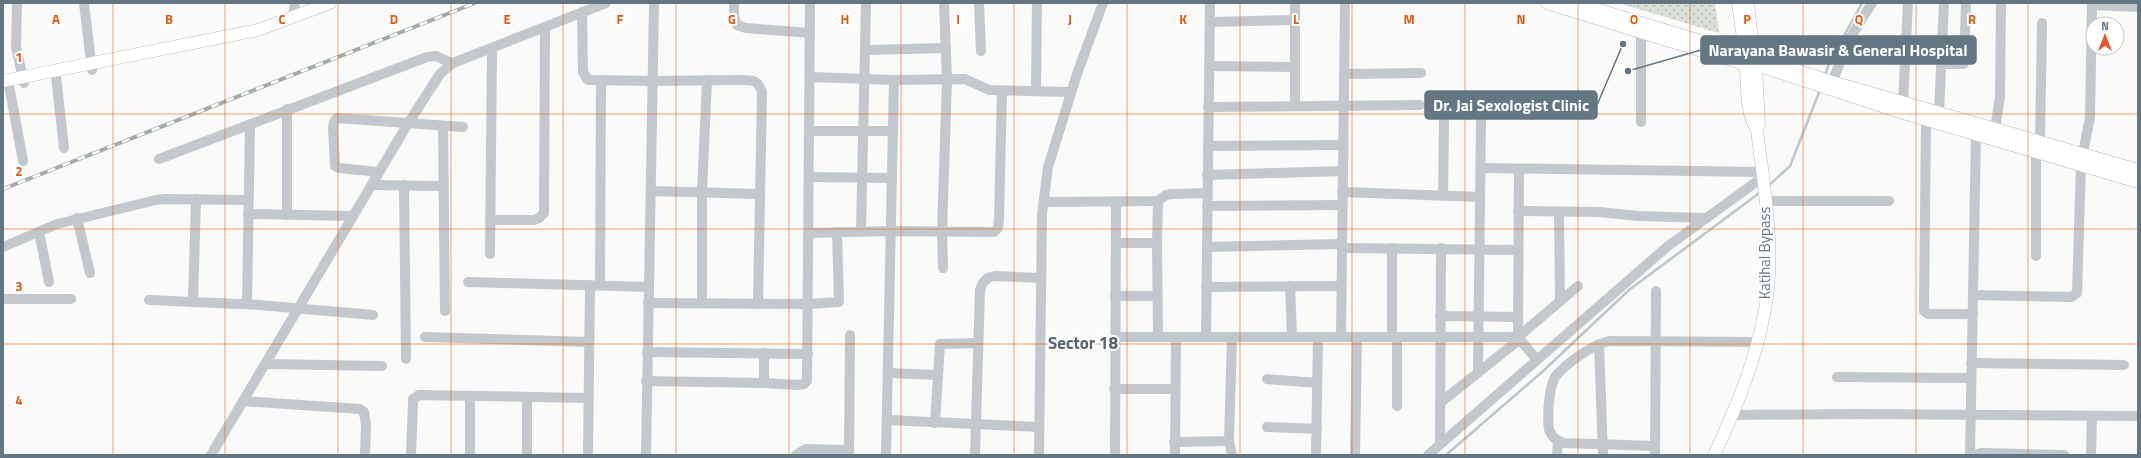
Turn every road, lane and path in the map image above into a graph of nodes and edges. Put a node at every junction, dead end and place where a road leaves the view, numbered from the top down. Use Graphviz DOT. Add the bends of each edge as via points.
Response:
graph roads {
  1 [pos="17,3"];
  2 [pos="84,3"];
  3 [pos="295,3"];
  4 [pos="330,3"];
  5 [pos="606,3"];
  6 [pos="654,3"];
  7 [pos="734,3"];
  8 [pos="810,3"];
  9 [pos="866,3"];
  10 [pos="944,3"];
  11 [pos="979,3"];
  12 [pos="1038,3"];
  13 [pos="1104,3"];
  14 [pos="1210,3"];
  15 [pos="1295,3"];
  16 [pos="1345,3"];
  17 [pos="1547,3"];
  18 [pos="1576,3"];
  19 [pos="1738,3"];
  20 [pos="1748,3"];
  21 [pos="1872,3"];
  22 [pos="1908,3"];
  23 [pos="1944,3"];
  24 [pos="1966,3"];
  25 [pos="2002,3"];
  26 [pos="2092,4"];
  27 [pos="2138,7"];
  28 [pos="582,12"];
  29 [pos="292,17"];
  30 [pos="1295,20"];
  31 [pos="1210,22"];
  32 [pos="2042,23"];
  33 [pos="545,28"];
  34 [pos="1641,32"];
  35 [pos="810,34"];
  36 [pos="492,48"];
  37 [pos="946,48"];
  38 [pos="866,50"];
  39 [pos="981,51"];
  40 [pos="1750,60"];
  41 [pos="451,63"];
  42 [pos="1942,64"];
  43 [pos="1209,66"];
  44 [pos="91,67"];
  45 [pos="1295,67"];
  46 [pos="1420,73"];
  47 [pos="1344,74"];
  48 [pos="56,76"];
  49 [pos="810,77"];
  50 [pos="864,79"];
  51 [pos="23,80"];
  52 [pos="601,80"];
  53 [pos="707,80"];
  54 [pos="894,80"];
  55 [pos="947,80"];
  56 [pos="653,82"];
  57 [pos="6,83"];
  58 [pos="1824,83"];
  59 [pos="1002,90"];
  60 [pos="1036,91"];
  61 [pos="1071,92"];
  62 [pos="1903,102"];
  63 [pos="1295,105"];
  64 [pos="1343,105"];
  65 [pos="1420,105"];
  66 [pos="1208,107"];
  67 [pos="287,110"];
  68 [pos="1939,112"];
  69 [pos="1481,119"];
  70 [pos="1444,120"];
  71 [pos="1926,120"];
  72 [pos="409,122"];
  73 [pos="1641,122"];
  74 [pos="250,124"];
  75 [pos="442,126"];
  76 [pos="463,127"];
  77 [pos="1995,129"];
  78 [pos="809,131"];
  79 [pos="893,131"];
  80 [pos="864,132"];
  81 [pos="1976,134"];
  82 [pos="1343,145"];
  83 [pos="1208,146"];
  84 [pos="2038,146"];
  85 [pos="64,148"];
  86 [pos="159,159"];
  87 [pos="2082,159"];
  88 [pos="23,161"];
  89 [pos="1481,168"];
  90 [pos="1519,169"];
  91 [pos="2138,170"];
  92 [pos="1343,171"];
  93 [pos="379,172"];
  94 [pos="1207,175"];
  95 [pos="1763,176"];
  96 [pos="809,177"];
  97 [pos="862,178"];
  98 [pos="892,178"];
  99 [pos="2138,182"];
  100 [pos="372,184"];
  101 [pos="404,185"];
  102 [pos="442,186"];
  103 [pos="650,191"];
  104 [pos="702,192"];
  105 [pos="1342,192"];
  106 [pos="759,194"];
  107 [pos="1207,194"];
  108 [pos="1443,196"];
  109 [pos="1480,197"];
  110 [pos="1765,198"];
  111 [pos="196,199"];
  112 [pos="248,200"];
  113 [pos="1158,201"];
  114 [pos="1889,201"];
  115 [pos="1044,202"];
  116 [pos="1116,202"];
  117 [pos="1342,205"];
  118 [pos="1207,206"];
  119 [pos="1518,211"];
  120 [pos="1559,212"];
  121 [pos="248,214"];
  122 [pos="287,215"];
  123 [pos="353,216"];
  124 [pos="77,218"];
  125 [pos="1704,218"];
  126 [pos="490,220"];
  127 [pos="861,231"];
  128 [pos="891,231"];
  129 [pos="942,231"];
  130 [pos="39,232"];
  131 [pos="837,232"];
  132 [pos="809,233"];
  133 [pos="1116,243"];
  134 [pos="1157,243"];
  135 [pos="1342,246"];
  136 [pos="3,247"];
  137 [pos="1207,247"];
  138 [pos="1392,248"];
  139 [pos="1441,248"];
  140 [pos="1480,249"];
  141 [pos="1518,250"];
  142 [pos="490,254"];
  143 [pos="2036,256"];
  144 [pos="943,268"];
  145 [pos="90,272"];
  146 [pos="1041,278"];
  147 [pos="49,282"];
  148 [pos="468,282"];
  149 [pos="595,285"];
  150 [pos="1290,286"];
  151 [pos="1341,286"];
  152 [pos="1578,286"];
  153 [pos="649,287"];
  154 [pos="1206,287"];
  155 [pos="1656,290"];
  156 [pos="1973,295"];
  157 [pos="1115,296"];
  158 [pos="1157,296"];
  159 [pos="71,298"];
  160 [pos="3,299"];
  161 [pos="149,300"];
  162 [pos="1560,301"];
  163 [pos="193,302"];
  164 [pos="648,303"];
  165 [pos="702,303"];
  166 [pos="247,304"];
  167 [pos="758,304"];
  168 [pos="808,304"];
  169 [pos="300,308"];
  170 [pos="445,311"];
  171 [pos="1973,314"];
  172 [pos="373,315"];
  173 [pos="1440,316"];
  174 [pos="1479,317"];
  175 [pos="1518,317"];
  176 [pos="850,335"];
  177 [pos="425,337"];
  178 [pos="1176,337"];
  179 [pos="1206,337"];
  180 [pos="1232,337"];
  181 [pos="1292,337"];
  182 [pos="1318,337"];
  183 [pos="1341,337"];
  184 [pos="1357,337"];
  185 [pos="1394,337"];
  186 [pos="1439,337"];
  187 [pos="1479,337"];
  188 [pos="1115,338"];
  189 [pos="1158,338"];
  190 [pos="1519,338"];
  191 [pos="1656,341"];
  192 [pos="589,342"];
  193 [pos="1758,342"];
  194 [pos="978,343"];
  195 [pos="1599,344"];
  196 [pos="647,352"];
  197 [pos="764,353"];
  198 [pos="808,354"];
  199 [pos="406,359"];
  200 [pos="1537,360"];
  201 [pos="1971,363"];
  202 [pos="266,364"];
  203 [pos="2124,365"];
  204 [pos="382,366"];
  205 [pos="1478,372"];
  206 [pos="889,373"];
  207 [pos="937,375"];
  208 [pos="1837,377"];
  209 [pos="1971,378"];
  210 [pos="1267,379"];
  211 [pos="646,381"];
  212 [pos="764,382"];
  213 [pos="1318,383"];
  214 [pos="1114,389"];
  215 [pos="1175,389"];
  216 [pos="470,396"];
  217 [pos="527,397"];
  218 [pos="589,398"];
  219 [pos="243,401"];
  220 [pos="1440,403"];
  221 [pos="1397,406"];
  222 [pos="1733,415"];
  223 [pos="1970,415"];
  224 [pos="2092,416"];
  225 [pos="2138,416"];
  226 [pos="888,420"];
  227 [pos="935,423"];
  228 [pos="975,425"];
  229 [pos="1039,427"];
  230 [pos="1267,427"];
  231 [pos="1316,429"];
  232 [pos="1229,441"];
  233 [pos="1558,441"];
  234 [pos="1174,442"];
  235 [pos="1440,444"];
  236 [pos="1603,444"];
  237 [pos="1655,450"];
  238 [pos="849,452"];
  239 [pos="211,455"];
  240 [pos="365,455"];
  241 [pos="411,455"];
  242 [pos="470,455"];
  243 [pos="527,455"];
  244 [pos="588,455"];
  245 [pos="646,455"];
  246 [pos="796,455"];
  247 [pos="886,455"];
  248 [pos="974,455"];
  249 [pos="1039,455"];
  250 [pos="1115,455"];
  251 [pos="1175,455"];
  252 [pos="1232,455"];
  253 [pos="1316,455"];
  254 [pos="1355,455"];
  255 [pos="1428,455"];
  256 [pos="1557,455"];
  257 [pos="1603,455"];
  258 [pos="1714,455"];
  259 [pos="1970,455"];
  260 [pos="1973,455"];
  261 [pos="2064,455"];
  262 [pos="2092,455"];
  1 -- 51 [label="street" via="16,47"];
  2 -- 44 [label="street"];
  3 -- 29 [label="street"];
  4 -- 29 [label="main road"];
  5 -- 28 [label="street"];
  6 -- 56 [label="street"];
  7 -- 35 [label="street" via="737,25"];
  8 -- 35 [label="street"];
  9 -- 38 [label="street"];
  10 -- 37 [label="street"];
  11 -- 39 [label="street"];
  12 -- 60 [label="street"];
  13 -- 61 [label="street"];
  14 -- 31 [label="street"];
  15 -- 30 [label="street"];
  16 -- 47 [label="street"];
  17 -- 34 [label="main road"];
  18 -- 40 [label="main road"];
  19 -- 40 [label="main road, Katihal Bypass"];
  20 -- 40 [label="main road, Katihal Bypass" via="1752,40"];
  21 -- 58 [label="street"];
  22 -- 62 [label="street"];
  23 -- 42 [label="street"];
  24 -- 42 [label="street" via="1964,64"];
  25 -- 77 [label="street" via="2000,97"];
  26 -- 27 [label="street"];
  26 -- 87 [label="street" via="2090,117"];
  28 -- 33 [label="street"];
  28 -- 52 [label="street" via="583,72 588,80"];
  29 -- 44 [label="main road" via="258,30 251,37 237,42"];
  30 -- 31 [label="street"];
  30 -- 45 [label="street"];
  31 -- 43 [label="street"];
  32 -- 84 [label="street"];
  33 -- 36 [label="street"];
  33 -- 126 [label="street" via="544,214 534,220"];
  34 -- 40 [label="main road"];
  34 -- 73 [label="street"];
  35 -- 49 [label="street"];
  36 -- 41 [label="street"];
  36 -- 126 [label="street"];
  37 -- 38 [label="street"];
  37 -- 55 [label="street"];
  38 -- 50 [label="street"];
  40 -- 58 [label="main road"];
  40 -- 95 [label="main road, Katihal Bypass" via="1747,88 1753,123 1757,130"];
  41 -- 67 [label="street" via="436,56 427,57"];
  41 -- 72 [label="street" via="440,74"];
  42 -- 68 [label="street"];
  43 -- 45 [label="street"];
  43 -- 66 [label="street"];
  44 -- 48 [label="main road"];
  44 -- 51 [label="main road"];
  45 -- 63 [label="street"];
  46 -- 47 [label="street"];
  47 -- 64 [label="street"];
  48 -- 51 [label="main road"];
  48 -- 85 [label="street"];
  49 -- 50 [label="street"];
  49 -- 78 [label="street"];
  50 -- 54 [label="street"];
  50 -- 80 [label="street"];
  51 -- 57 [label="main road"];
  52 -- 56 [label="street"];
  52 -- 149 [label="street"];
  53 -- 56 [label="street"];
  53 -- 104 [label="street"];
  53 -- 106 [label="street" via="754,80 760,87 762,92"];
  54 -- 55 [label="street"];
  54 -- 79 [label="street"];
  55 -- 59 [label="street" via="965,79 982,89"];
  55 -- 129 [label="street"];
  56 -- 103 [label="street"];
  57 -- 88 [label="street"];
  58 -- 62 [label="main road"];
  58 -- 71 [label="main road"];
  59 -- 60 [label="street"];
  59 -- 129 [label="street" via="998,228 994,232"];
  60 -- 61 [label="street"];
  61 -- 115 [label="street" via="1048,167"];
  62 -- 68 [label="main road"];
  63 -- 64 [label="street"];
  63 -- 66 [label="street"];
  64 -- 65 [label="street"];
  64 -- 82 [label="street"];
  66 -- 83 [label="street"];
  67 -- 74 [label="street"];
  67 -- 122 [label="street"];
  68 -- 77 [label="main road"];
  69 -- 89 [label="street"];
  70 -- 108 [label="street"];
  71 -- 81 [label="main road"];
  71 -- 171 [label="street" via="1924,311 1928,314"];
  72 -- 75 [label="street"];
  72 -- 93 [label="street"];
  72 -- 93 [label="street" via="342,118 337,118 334,122 335,166"];
  74 -- 86 [label="street"];
  74 -- 112 [label="street"];
  75 -- 76 [label="street"];
  75 -- 102 [label="street"];
  77 -- 84 [label="main road"];
  78 -- 80 [label="street"];
  78 -- 96 [label="street"];
  79 -- 80 [label="street"];
  79 -- 98 [label="street"];
  80 -- 97 [label="street"];
  81 -- 84 [label="main road"];
  81 -- 156 [label="street"];
  82 -- 83 [label="street"];
  82 -- 92 [label="street"];
  83 -- 94 [label="street"];
  84 -- 87 [label="main road"];
  84 -- 143 [label="street"];
  87 -- 91 [label="main road"];
  87 -- 99 [label="main road"];
  87 -- 156 [label="street" via="2076,296"];
  89 -- 90 [label="street"];
  89 -- 109 [label="street"];
  90 -- 95 [label="street"];
  90 -- 119 [label="street"];
  92 -- 94 [label="street"];
  92 -- 105 [label="street"];
  93 -- 100 [label="street"];
  94 -- 107 [label="street"];
  95 -- 110 [label="main road, Katihal Bypass"];
  95 -- 125 [label="street"];
  96 -- 97 [label="street"];
  96 -- 132 [label="street"];
  97 -- 98 [label="street"];
  97 -- 127 [label="street"];
  98 -- 128 [label="street"];
  100 -- 101 [label="street"];
  100 -- 123 [label="street"];
  101 -- 102 [label="street"];
  101 -- 199 [label="street"];
  102 -- 170 [label="street"];
  103 -- 104 [label="street"];
  103 -- 153 [label="street"];
  104 -- 106 [label="street"];
  104 -- 165 [label="street"];
  105 -- 108 [label="street"];
  105 -- 117 [label="street"];
  106 -- 167 [label="street"];
  107 -- 113 [label="street" via="1171,194"];
  107 -- 118 [label="street"];
  108 -- 109 [label="street"];
  109 -- 140 [label="street"];
  110 -- 114 [label="street"];
  110 -- 193 [label="main road, Katihal Bypass" via="1768,270 1765,308"];
  111 -- 112 [label="street"];
  111 -- 124 [label="street" via="165,199"];
  111 -- 163 [label="street"];
  112 -- 121 [label="street"];
  113 -- 116 [label="street"];
  113 -- 134 [label="street"];
  115 -- 116 [label="street"];
  115 -- 146 [label="street"];
  116 -- 133 [label="street"];
  117 -- 118 [label="street"];
  117 -- 135 [label="street"];
  118 -- 137 [label="street"];
  119 -- 120 [label="street"];
  119 -- 141 [label="street"];
  120 -- 125 [label="street"];
  120 -- 162 [label="street"];
  121 -- 122 [label="street"];
  121 -- 166 [label="street"];
  122 -- 123 [label="street"];
  123 -- 169 [label="street"];
  124 -- 130 [label="street"];
  124 -- 145 [label="street"];
  125 -- 200 [label="street"];
  126 -- 142 [label="street"];
  127 -- 128 [label="street"];
  127 -- 131 [label="street"];
  128 -- 129 [label="street"];
  128 -- 206 [label="street"];
  129 -- 144 [label="street"];
  130 -- 136 [label="street"];
  130 -- 147 [label="street"];
  131 -- 132 [label="street"];
  131 -- 168 [label="street" via="839,302"];
  132 -- 168 [label="street"];
  133 -- 134 [label="street"];
  133 -- 157 [label="street"];
  134 -- 158 [label="street"];
  135 -- 137 [label="street"];
  135 -- 138 [label="street"];
  135 -- 151 [label="street"];
  137 -- 154 [label="street"];
  138 -- 139 [label="street"];
  138 -- 185 [label="street"];
  139 -- 140 [label="street"];
  139 -- 173 [label="street"];
  140 -- 141 [label="street"];
  140 -- 174 [label="street"];
  141 -- 175 [label="street"];
  146 -- 194 [label="street" via="996,276 982,282"];
  146 -- 229 [label="street"];
  148 -- 149 [label="street"];
  149 -- 153 [label="street"];
  149 -- 192 [label="street"];
  150 -- 151 [label="street"];
  150 -- 154 [label="street"];
  150 -- 181 [label="street"];
  151 -- 183 [label="street"];
  152 -- 162 [label="street"];
  153 -- 164 [label="street"];
  154 -- 179 [label="street"];
  155 -- 191 [label="street"];
  156 -- 171 [label="street"];
  157 -- 158 [label="street"];
  157 -- 188 [label="street"];
  158 -- 189 [label="street"];
  159 -- 160 [label="street"];
  161 -- 163 [label="street"];
  162 -- 190 [label="street"];
  163 -- 166 [label="street"];
  164 -- 165 [label="street"];
  164 -- 196 [label="street"];
  165 -- 167 [label="street"];
  166 -- 169 [label="street"];
  167 -- 168 [label="street"];
  168 -- 198 [label="street"];
  169 -- 172 [label="street"];
  169 -- 202 [label="street"];
  171 -- 201 [label="street"];
  173 -- 174 [label="street"];
  173 -- 186 [label="street"];
  174 -- 175 [label="street"];
  174 -- 187 [label="street"];
  175 -- 190 [label="street"];
  176 -- 238 [label="street"];
  177 -- 192 [label="street"];
  178 -- 179 [label="street"];
  178 -- 189 [label="street"];
  178 -- 215 [label="street"];
  179 -- 180 [label="street"];
  180 -- 181 [label="street"];
  180 -- 232 [label="street"];
  181 -- 182 [label="street"];
  182 -- 183 [label="street"];
  182 -- 213 [label="street"];
  183 -- 184 [label="street"];
  184 -- 185 [label="street"];
  184 -- 254 [label="street"];
  185 -- 186 [label="street"];
  185 -- 221 [label="street"];
  186 -- 187 [label="street"];
  186 -- 220 [label="street"];
  187 -- 190 [label="street"];
  187 -- 205 [label="street"];
  188 -- 189 [label="street"];
  188 -- 214 [label="street"];
  190 -- 200 [label="street"];
  190 -- 205 [label="street"];
  191 -- 193 [label="street"];
  191 -- 195 [label="street" via="1609,341"];
  191 -- 237 [label="street"];
  192 -- 218 [label="street"];
  193 -- 222 [label="main road, Katihal Bypass"];
  194 -- 207 [label="street" via="940,344"];
  194 -- 228 [label="street"];
  195 -- 233 [label="street" via="1562,370 1552,382 1549,429"];
  195 -- 236 [label="street"];
  196 -- 197 [label="street"];
  196 -- 211 [label="street"];
  197 -- 198 [label="street"];
  197 -- 212 [label="street"];
  198 -- 212 [label="street" via="807,381 804,384"];
  200 -- 235 [label="street"];
  201 -- 203 [label="street"];
  201 -- 209 [label="street"];
  202 -- 204 [label="street"];
  202 -- 219 [label="street"];
  205 -- 220 [label="street"];
  206 -- 207 [label="street"];
  206 -- 226 [label="street"];
  207 -- 227 [label="street"];
  208 -- 209 [label="street"];
  209 -- 223 [label="street"];
  210 -- 213 [label="street"];
  211 -- 212 [label="street"];
  211 -- 245 [label="street"];
  213 -- 231 [label="street"];
  214 -- 215 [label="street"];
  214 -- 250 [label="street"];
  215 -- 234 [label="street"];
  216 -- 217 [label="street"];
  216 -- 241 [label="street" via="416,396 413,403"];
  216 -- 242 [label="street"];
  217 -- 218 [label="street"];
  217 -- 243 [label="street"];
  218 -- 244 [label="street"];
  219 -- 239 [label="street"];
  219 -- 240 [label="street" via="360,409 364,412 366,425"];
  220 -- 235 [label="street"];
  222 -- 223 [label="street"];
  222 -- 258 [label="main road, Katihal Bypass"];
  223 -- 224 [label="street"];
  223 -- 259 [label="street"];
  224 -- 225 [label="street"];
  224 -- 262 [label="street"];
  226 -- 227 [label="street"];
  226 -- 247 [label="street"];
  227 -- 228 [label="street"];
  228 -- 229 [label="street"];
  228 -- 248 [label="street"];
  229 -- 249 [label="street"];
  230 -- 231 [label="street"];
  231 -- 253 [label="street"];
  232 -- 234 [label="street"];
  232 -- 252 [label="street"];
  233 -- 236 [label="street"];
  233 -- 256 [label="street"];
  234 -- 251 [label="street"];
  235 -- 255 [label="street"];
  236 -- 237 [label="street"];
  236 -- 257 [label="street"];
  238 -- 246 [label="street" via="806,449"];
  260 -- 261 [label="street"];
}
